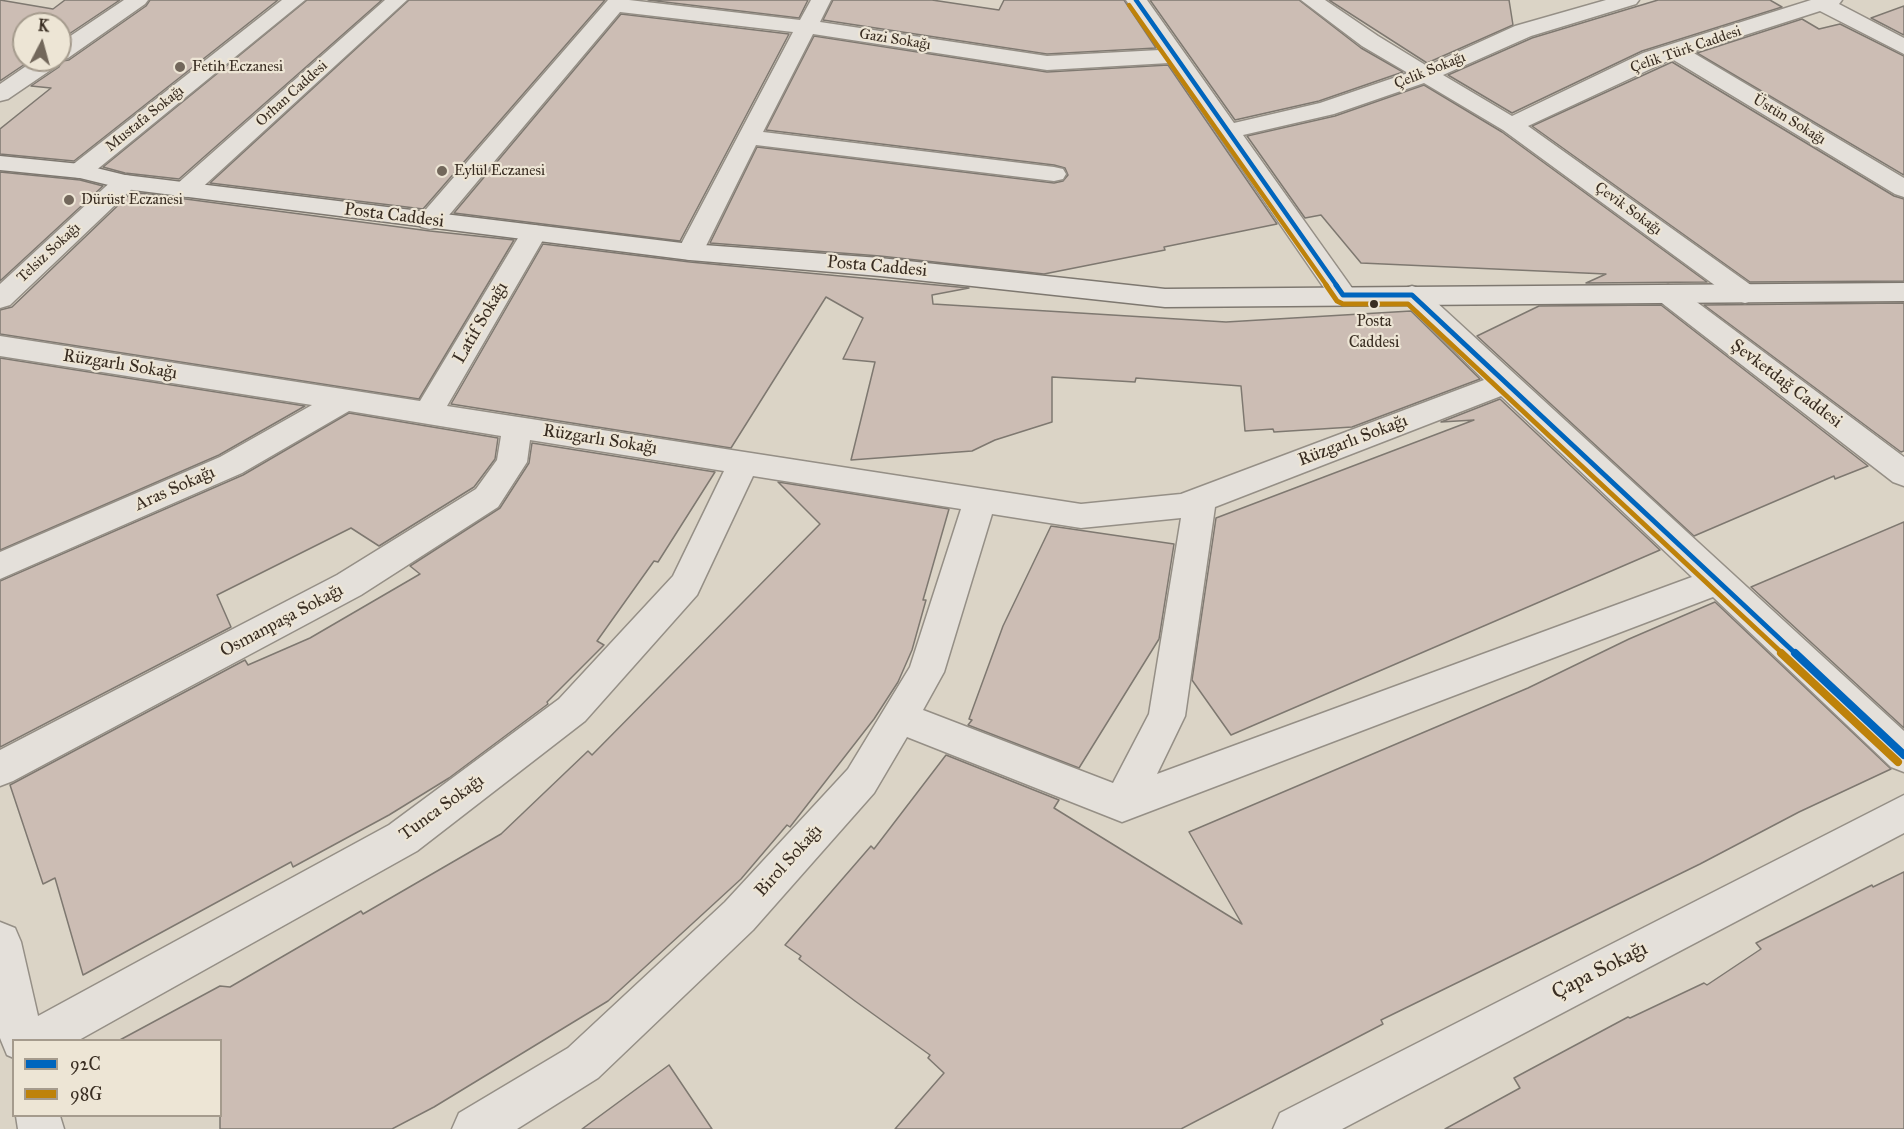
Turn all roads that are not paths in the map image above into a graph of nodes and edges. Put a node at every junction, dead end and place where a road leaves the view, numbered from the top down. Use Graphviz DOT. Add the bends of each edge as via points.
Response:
graph roads {
  1 [pos="138,0"];
  2 [pos="295,0"];
  3 [pos="397,0"];
  4 [pos="821,0"];
  5 [pos="1136,0"];
  6 [pos="1311,0"];
  7 [pos="1628,0"];
  8 [pos="617,2"];
  9 [pos="1814,3"];
  10 [pos="807,27"];
  11 [pos="72,45"];
  12 [pos="1904,47"];
  13 [pos="1675,51"];
  14 [pos="1175,56"];
  15 [pos="32,72"];
  16 [pos="1425,75"];
  17 [pos="0,94"];
  18 [pos="1511,124"];
  19 [pos="1228,131"];
  20 [pos="748,137"];
  21 [pos="0,163"];
  22 [pos="80,171"];
  23 [pos="1054,174"];
  24 [pos="125,182"];
  25 [pos="186,189"];
  26 [pos="1904,189"];
  27 [pos="430,221"];
  28 [pos="534,233"];
  29 [pos="690,252"];
  30 [pos="1904,292"];
  31 [pos="1668,294"];
  32 [pos="1745,294"];
  33 [pos="1343,295"];
  34 [pos="1412,295"];
  35 [pos="0,299"];
  36 [pos="0,346"];
  37 [pos="1505,383"];
  38 [pos="345,400"];
  39 [pos="428,413"];
  40 [pos="517,427"];
  41 [pos="744,463"];
  42 [pos="1904,474"];
  43 [pos="1200,499"];
  44 [pos="980,500"];
  45 [pos="0,566"];
  46 [pos="1718,581"];
  47 [pos="899,717"];
  48 [pos="1904,755"];
  49 [pos="0,769"];
  50 [pos="1122,804"];
  51 [pos="1904,813"];
  52 [pos="0,942"];
  53 [pos="21,1039"];
  54 [pos="42,1039"];
  55 [pos="475,1129"];
  56 [pos="1296,1129"];
  1 -- 11 [label="street"];
  2 -- 22 [label="street, Mustafa Sokağı"];
  3 -- 25 [label="street, Orhan Caddesi"];
  4 -- 10 [label="street"];
  5 -- 14 [label="street"];
  6 -- 16 [label="street, Çevik Sokağı"];
  7 -- 16 [label="street, Çelik Sokağı" via="1523,31"];
  8 -- 10 [label="street, Gazi Sokağı"];
  8 -- 27 [label="street"];
  9 -- 12 [label="street"];
  9 -- 13 [label="street, Çelik Türk Caddesi"];
  10 -- 14 [label="street, Gazi Sokağı" via="1047,63"];
  10 -- 20 [label="street"];
  13 -- 18 [label="street, Çelik Türk Caddesi" via="1651,58"];
  13 -- 26 [label="street, Üstün Sokağı"];
  14 -- 19 [label="street"];
  15 -- 17 [label="street"];
  16 -- 18 [label="street, Çevik Sokağı"];
  16 -- 19 [label="street, Çelik Sokağı" via="1326,109"];
  18 -- 32 [label="street, Çevik Sokağı"];
  19 -- 33 [label="street"];
  20 -- 23 [label="street"];
  20 -- 29 [label="street"];
  21 -- 22 [label="street, Posta Caddesi"];
  22 -- 24 [label="street, Posta Caddesi"];
  24 -- 25 [label="street, Posta Caddesi"];
  24 -- 35 [label="street, Telsiz Sokağı"];
  25 -- 27 [label="street, Posta Caddesi"];
  27 -- 28 [label="street, Posta Caddesi"];
  28 -- 29 [label="street, Posta Caddesi"];
  28 -- 39 [label="street, Latif Sokağı"];
  29 -- 33 [label="street, Posta Caddesi" via="880,267 1165,298"];
  30 -- 32 [label="street, Posta Caddesi"];
  31 -- 32 [label="street, Posta Caddesi"];
  31 -- 34 [label="street, Posta Caddesi"];
  31 -- 42 [label="street, Şevketdağ Caddesi"];
  33 -- 34 [label="street, Posta Caddesi"];
  34 -- 37 [label="street"];
  36 -- 38 [label="street, Rüzgarlı Sokağı"];
  37 -- 43 [label="street, Rüzgarlı Sokağı"];
  37 -- 46 [label="street"];
  38 -- 39 [label="street, Rüzgarlı Sokağı"];
  38 -- 45 [label="street, Aras Sokağı" via="231,465"];
  39 -- 40 [label="street, Rüzgarlı Sokağı"];
  40 -- 41 [label="street, Rüzgarlı Sokağı"];
  40 -- 49 [label="street, Osmanpaşa Sokağı" via="512,462 487,498 350,585"];
  41 -- 44 [label="street, Rüzgarlı Sokağı"];
  41 -- 54 [label="street, Tunca Sokağı" via="685,585 572,710 403,838"];
  43 -- 44 [label="street, Rüzgarlı Sokağı" via="1183,506 1081,516"];
  43 -- 50 [label="street" via="1167,716"];
  44 -- 47 [label="street, Birol Sokağı" via="926,672"];
  46 -- 48 [label="street"];
  46 -- 50 [label="street"];
  47 -- 50 [label="street"];
  47 -- 55 [label="street, Birol Sokağı" via="861,781 739,916 583,1063"];
  51 -- 56 [label="street, Çapa Sokağı"];
  52 -- 53 [label="street"];
}
